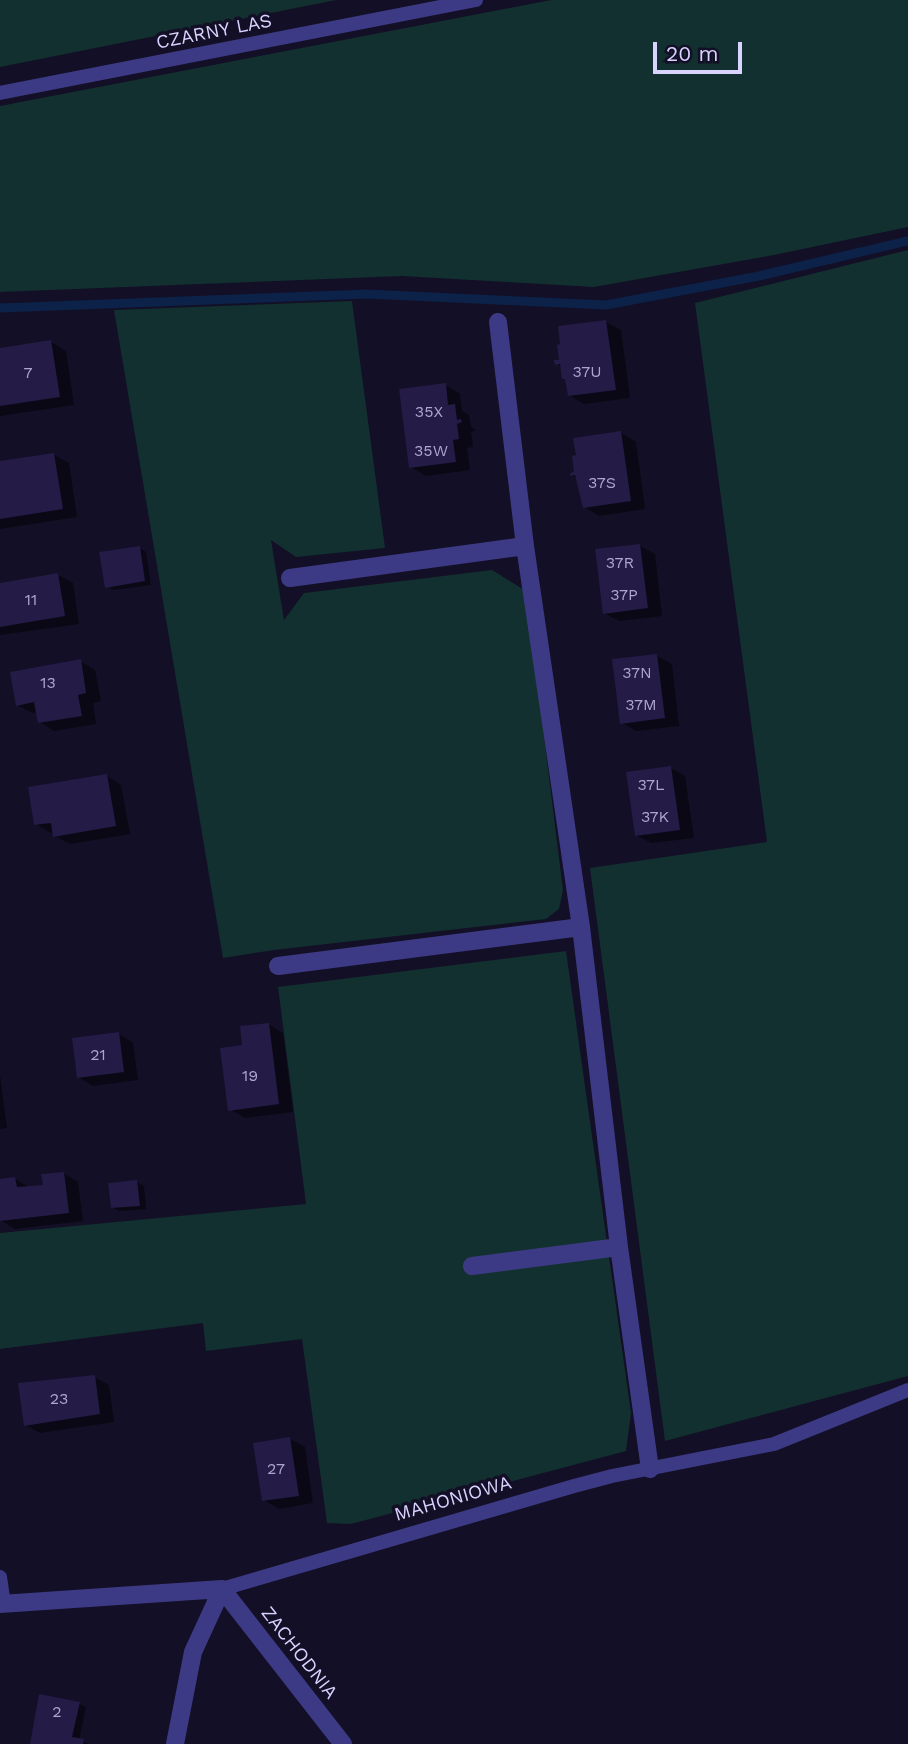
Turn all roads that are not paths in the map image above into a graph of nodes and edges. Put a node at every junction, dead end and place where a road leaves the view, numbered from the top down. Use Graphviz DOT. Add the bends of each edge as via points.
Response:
graph roads {
  1 [pos="477,0"];
  2 [pos="0,93"];
  3 [pos="498,322"];
  4 [pos="525,546"];
  5 [pos="290,578"];
  6 [pos="581,927"];
  7 [pos="278,966"];
  8 [pos="619,1247"];
  9 [pos="472,1266"];
  10 [pos="908,1391"];
  11 [pos="650,1469"];
  12 [pos="0,1577"];
  13 [pos="222,1589"];
  14 [pos="2,1604"];
  15 [pos="176,1744"];
  16 [pos="343,1744"];
  1 -- 2 [label="lane, CZARNY LAS"];
  3 -- 4 [label="street"];
  4 -- 5 [label="street"];
  4 -- 6 [label="street"];
  6 -- 7 [label="street"];
  6 -- 8 [label="street"];
  8 -- 9 [label="street"];
  8 -- 11 [label="street"];
  10 -- 11 [label="lane, MAHONIOWA" via="774,1444"];
  11 -- 13 [label="lane, MAHONIOWA" via="574,1486"];
  12 -- 14 [label="lane"];
  13 -- 14 [label="street, MAHONIOWA"];
  13 -- 15 [label="street" via="193,1652"];
  13 -- 16 [label="street, ZACHODNIA"];
}
